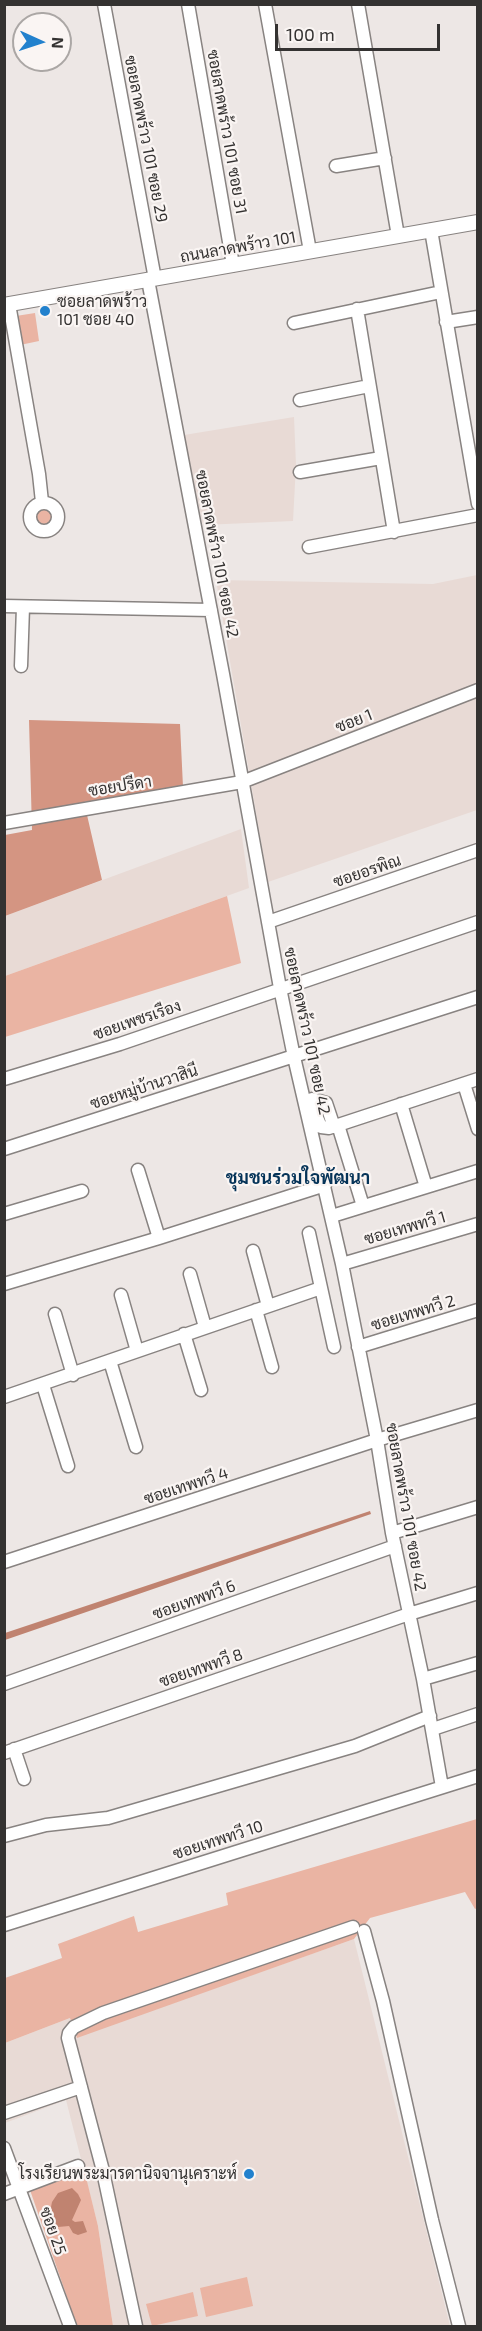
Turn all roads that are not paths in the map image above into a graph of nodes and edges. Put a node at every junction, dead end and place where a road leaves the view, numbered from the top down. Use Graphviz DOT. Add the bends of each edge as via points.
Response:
graph roads {
  1 [pos="104,4"];
  2 [pos="188,4"];
  3 [pos="265,4"];
  4 [pos="358,4"];
  5 [pos="385,158"];
  6 [pos="336,166"];
  7 [pos="477,222"];
  8 [pos="431,230"];
  9 [pos="398,236"];
  10 [pos="310,251"];
  11 [pos="233,265"];
  12 [pos="152,279"];
  13 [pos="441,292"];
  14 [pos="7,305"];
  15 [pos="357,309"];
  16 [pos="477,317"];
  17 [pos="294,322"];
  18 [pos="446,322"];
  19 [pos="369,386"];
  20 [pos="300,400"];
  21 [pos="381,458"];
  22 [pos="300,472"];
  23 [pos="42,502"];
  24 [pos="477,504"];
  25 [pos="477,516"];
  26 [pos="394,532"];
  27 [pos="309,548"];
  28 [pos="4,606"];
  29 [pos="23,607"];
  30 [pos="211,610"];
  31 [pos="21,666"];
  32 [pos="477,690"];
  33 [pos="242,782"];
  34 [pos="4,823"];
  35 [pos="477,850"];
  36 [pos="268,922"];
  37 [pos="477,922"];
  38 [pos="280,988"];
  39 [pos="477,997"];
  40 [pos="294,1057"];
  41 [pos="4,1079"];
  42 [pos="477,1079"];
  43 [pos="464,1084"];
  44 [pos="401,1104"];
  45 [pos="306,1107"];
  46 [pos="336,1126"];
  47 [pos="477,1129"];
  48 [pos="4,1149"];
  49 [pos="138,1170"];
  50 [pos="477,1171"];
  51 [pos="325,1185"];
  52 [pos="426,1187"];
  53 [pos="82,1191"];
  54 [pos="363,1206"];
  55 [pos="4,1214"];
  56 [pos="332,1216"];
  57 [pos="477,1224"];
  58 [pos="309,1233"];
  59 [pos="159,1238"];
  60 [pos="254,1251"];
  61 [pos="342,1264"];
  62 [pos="190,1274"];
  63 [pos="4,1284"];
  64 [pos="321,1288"];
  65 [pos="121,1295"];
  66 [pos="262,1308"];
  67 [pos="477,1310"];
  68 [pos="55,1314"];
  69 [pos="205,1327"];
  70 [pos="184,1334"];
  71 [pos="334,1347"];
  72 [pos="358,1347"];
  73 [pos="137,1351"];
  74 [pos="110,1361"];
  75 [pos="272,1367"];
  76 [pos="73,1375"];
  77 [pos="43,1385"];
  78 [pos="201,1390"];
  79 [pos="5,1396"];
  80 [pos="477,1410"];
  81 [pos="377,1440"];
  82 [pos="136,1447"];
  83 [pos="68,1466"];
  84 [pos="477,1507"];
  85 [pos="392,1533"];
  86 [pos="395,1546"];
  87 [pos="4,1562"];
  88 [pos="477,1593"];
  89 [pos="409,1614"];
  90 [pos="477,1663"];
  91 [pos="423,1679"];
  92 [pos="4,1684"];
  93 [pos="477,1714"];
  94 [pos="430,1716"];
  95 [pos="433,1730"];
  96 [pos="9,1751"];
  97 [pos="477,1776"];
  98 [pos="24,1779"];
  99 [pos="442,1787"];
  100 [pos="4,1836"];
  101 [pos="4,1925"];
  102 [pos="81,2087"];
  103 [pos="4,2113"];
  104 [pos="4,2148"];
  105 [pos="78,2166"];
  106 [pos="20,2189"];
  107 [pos="4,2194"];
  108 [pos="70,2326"];
  109 [pos="136,2326"];
  110 [pos="459,2326"];
  1 -- 12 [label="street, ซอยลาดพร้าว 101 ซอย 29"];
  2 -- 11 [label="street, ซอยลาดพร้าว 101 ซอย 31"];
  3 -- 10 [label="street"];
  4 -- 5 [label="street"];
  5 -- 6 [label="street"];
  5 -- 9 [label="street"];
  7 -- 8 [label="street, ถนนลาดพร้าว 101"];
  8 -- 9 [label="street, ถนนลาดพร้าว 101"];
  8 -- 13 [label="street"];
  9 -- 10 [label="street, ถนนลาดพร้าว 101"];
  10 -- 11 [label="street, ถนนลาดพร้าว 101"];
  11 -- 12 [label="street, ถนนลาดพร้าว 101"];
  12 -- 14 [label="street, ถนนลาดพร้าว 101"];
  12 -- 30 [label="street, ซอยลาดพร้าว 101 ซอย 42"];
  13 -- 15 [label="street"];
  13 -- 18 [label="street"];
  14 -- 23 [label="street"];
  15 -- 17 [label="street"];
  15 -- 19 [label="street"];
  16 -- 18 [label="street"];
  18 -- 24 [label="street"];
  19 -- 20 [label="street"];
  19 -- 21 [label="street"];
  21 -- 22 [label="street"];
  21 -- 26 [label="street"];
  25 -- 26 [label="street"];
  26 -- 27 [label="street"];
  28 -- 29 [label="street"];
  29 -- 30 [label="street"];
  29 -- 31 [label="street"];
  30 -- 33 [label="street, ซอยลาดพร้าว 101 ซอย 42"];
  32 -- 33 [label="street, ซอย 1"];
  33 -- 34 [label="street, ซอยปรีดา"];
  33 -- 36 [label="street, ซอยลาดพร้าว 101 ซอย 42"];
  35 -- 36 [label="street, ซอยอรพิณ"];
  36 -- 38 [label="street, ซอยลาดพร้าว 101 ซอย 42"];
  37 -- 38 [label="street, ซอยเพชรเรือง"];
  38 -- 40 [label="street, ซอยลาดพร้าว 101 ซอย 42"];
  38 -- 41 [label="street, ซอยเพชรเรือง" via="120,1044"];
  39 -- 40 [label="street, ซอยหมู่บ้านวาสินี"];
  40 -- 45 [label="street, ซอยลาดพร้าว 101 ซอย 42"];
  40 -- 48 [label="street, ซอยหมู่บ้านวาสินี"];
  42 -- 43 [label="street"];
  43 -- 44 [label="street"];
  43 -- 47 [label="street"];
  44 -- 46 [label="street"];
  44 -- 52 [label="street"];
  45 -- 46 [label="street" via="314,1111 322,1128"];
  45 -- 51 [label="street, ซอยลาดพร้าว 101 ซอย 42"];
  46 -- 54 [label="street"];
  49 -- 59 [label="street"];
  50 -- 52 [label="street"];
  51 -- 56 [label="street, ซอยลาดพร้าว 101 ซอย 42"];
  51 -- 59 [label="street"];
  52 -- 54 [label="street"];
  53 -- 55 [label="street"];
  54 -- 56 [label="street"];
  56 -- 61 [label="street, ซอยลาดพร้าว 101 ซอย 42"];
  57 -- 61 [label="street, ซอยเทพทวี 1"];
  58 -- 64 [label="street"];
  59 -- 63 [label="street"];
  60 -- 66 [label="street"];
  61 -- 72 [label="street, ซอยลาดพร้าว 101 ซอย 42"];
  62 -- 69 [label="street"];
  64 -- 66 [label="street"];
  64 -- 71 [label="street"];
  65 -- 73 [label="street"];
  66 -- 69 [label="street"];
  66 -- 75 [label="street"];
  67 -- 72 [label="street, ซอยเทพทวี 2"];
  68 -- 76 [label="street"];
  69 -- 70 [label="street"];
  70 -- 73 [label="street"];
  70 -- 78 [label="street"];
  72 -- 81 [label="street, ซอยลาดพร้าว 101 ซอย 42"];
  73 -- 74 [label="street"];
  74 -- 76 [label="street"];
  74 -- 82 [label="street"];
  76 -- 77 [label="street"];
  77 -- 79 [label="street"];
  77 -- 83 [label="street"];
  80 -- 81 [label="street, ซอยเทพทวี 4"];
  81 -- 85 [label="street, ซอยลาดพร้าว 101 ซอย 42"];
  81 -- 87 [label="street, ซอยเทพทวี 4"];
  84 -- 85 [label="street"];
  85 -- 86 [label="street, ซอยลาดพร้าว 101 ซอย 42"];
  86 -- 89 [label="street, ซอยลาดพร้าว 101 ซอย 42"];
  86 -- 92 [label="street, ซอยเทพทวี 6"];
  88 -- 89 [label="street, ซอยเทพทวี 8"];
  89 -- 91 [label="street, ซอยลาดพร้าว 101 ซอย 42"];
  89 -- 96 [label="street, ซอยเทพทวี 8"];
  90 -- 91 [label="street"];
  91 -- 94 [label="street, ซอยลาดพร้าว 101 ซอย 42"];
  93 -- 95 [label="street"];
  94 -- 95 [label="street, ซอยลาดพร้าว 101 ซอย 42"];
  94 -- 100 [label="street" via="355,1746 108,1818 46,1825"];
  95 -- 99 [label="street, ซอยลาดพร้าว 101 ซอย 42"];
  96 -- 98 [label="street"];
  97 -- 99 [label="street, ซอยเทพทวี 10"];
  99 -- 101 [label="street, ซอยเทพทวี 10"];
  102 -- 103 [label="street"];
  102 -- 109 [label="street"];
  102 -- 110 [label="street" via="68,2038 74,2027 103,2013 358,1929 383,2001"];
  104 -- 106 [label="street, ซอย 25"];
  105 -- 106 [label="street"];
  106 -- 107 [label="street"];
  106 -- 108 [label="street, ซอย 25"];
}
